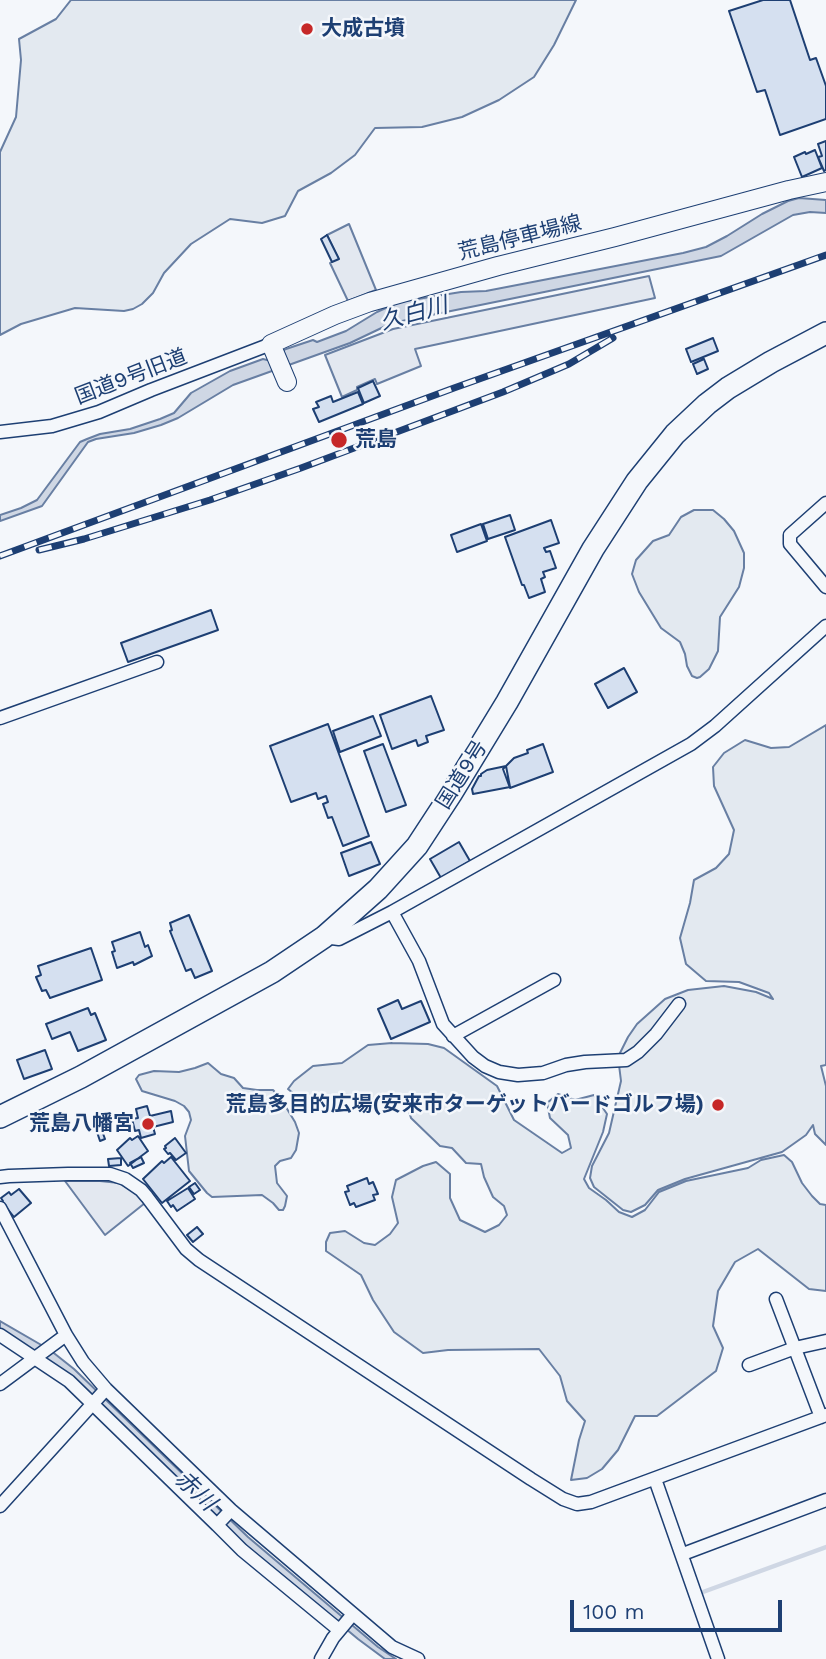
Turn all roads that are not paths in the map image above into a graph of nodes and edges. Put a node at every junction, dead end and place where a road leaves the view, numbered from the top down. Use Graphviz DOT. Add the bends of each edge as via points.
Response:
graph roads {
  1 [pos="826,182"];
  2 [pos="826,334"];
  3 [pos="273,348"];
  4 [pos="285,377"];
  5 [pos="0,432"];
  6 [pos="826,503"];
  7 [pos="826,587"];
  8 [pos="826,626"];
  9 [pos="157,662"];
  10 [pos="0,718"];
  11 [pos="392,912"];
  12 [pos="324,937"];
  13 [pos="554,980"];
  14 [pos="680,1004"];
  15 [pos="453,1036"];
  16 [pos="0,1117"];
  17 [pos="0,1177"];
  18 [pos="0,1208"];
  19 [pos="776,1299"];
  20 [pos="0,1335"];
  21 [pos="66,1335"];
  22 [pos="826,1341"];
  23 [pos="795,1348"];
  24 [pos="35,1359"];
  25 [pos="749,1365"];
  26 [pos="0,1384"];
  27 [pos="106,1389"];
  28 [pos="92,1402"];
  29 [pos="824,1417"];
  30 [pos="655,1479"];
  31 [pos="826,1500"];
  32 [pos="0,1506"];
  33 [pos="224,1518"];
  34 [pos="682,1554"];
  35 [pos="345,1623"];
  36 [pos="321,1659"];
  37 [pos="418,1659"];
  38 [pos="718,1659"];
  1 -- 3 [label="main road, 荒島停車場線" via="370,302"];
  2 -- 12 [label="highway, 国道9号" via="728,388 675,434 637,481 593,549 500,714 416,846 378,889"];
  3 -- 4 [label="main road"];
  3 -- 5 [label="street, 国道9号旧道" via="99,412 52,426"];
  6 -- 7 [label="street" via="790,535 789,544"];
  8 -- 11 [label="street" via="691,744"];
  9 -- 10 [label="street"];
  11 -- 12 [label="street" via="339,939"];
  11 -- 15 [label="street" via="419,961 443,1024"];
  12 -- 16 [label="highway, 国道9号" via="247,986"];
  13 -- 15 [label="street"];
  14 -- 15 [label="street" via="656,1034 626,1060 576,1063 543,1073 499,1072 473,1057"];
  17 -- 30 [label="street" via="110,1174 125,1179 148,1197 199,1260 564,1499 577,1504 591,1502"];
  18 -- 21 [label="street"];
  19 -- 23 [label="street"];
  20 -- 24 [label="street"];
  21 -- 24 [label="street"];
  21 -- 27 [label="street"];
  22 -- 23 [label="street"];
  23 -- 25 [label="street"];
  23 -- 29 [label="street"];
  24 -- 26 [label="street"];
  24 -- 28 [label="street"];
  27 -- 28 [label="street"];
  27 -- 33 [label="street"];
  28 -- 32 [label="street"];
  28 -- 33 [label="street"];
  29 -- 30 [label="street"];
  30 -- 34 [label="street"];
  31 -- 34 [label="street"];
  33 -- 35 [label="street"];
  33 -- 35 [label="street" via="242,1550"];
  34 -- 38 [label="street"];
  35 -- 36 [label="street"];
  35 -- 37 [label="street"];
}
